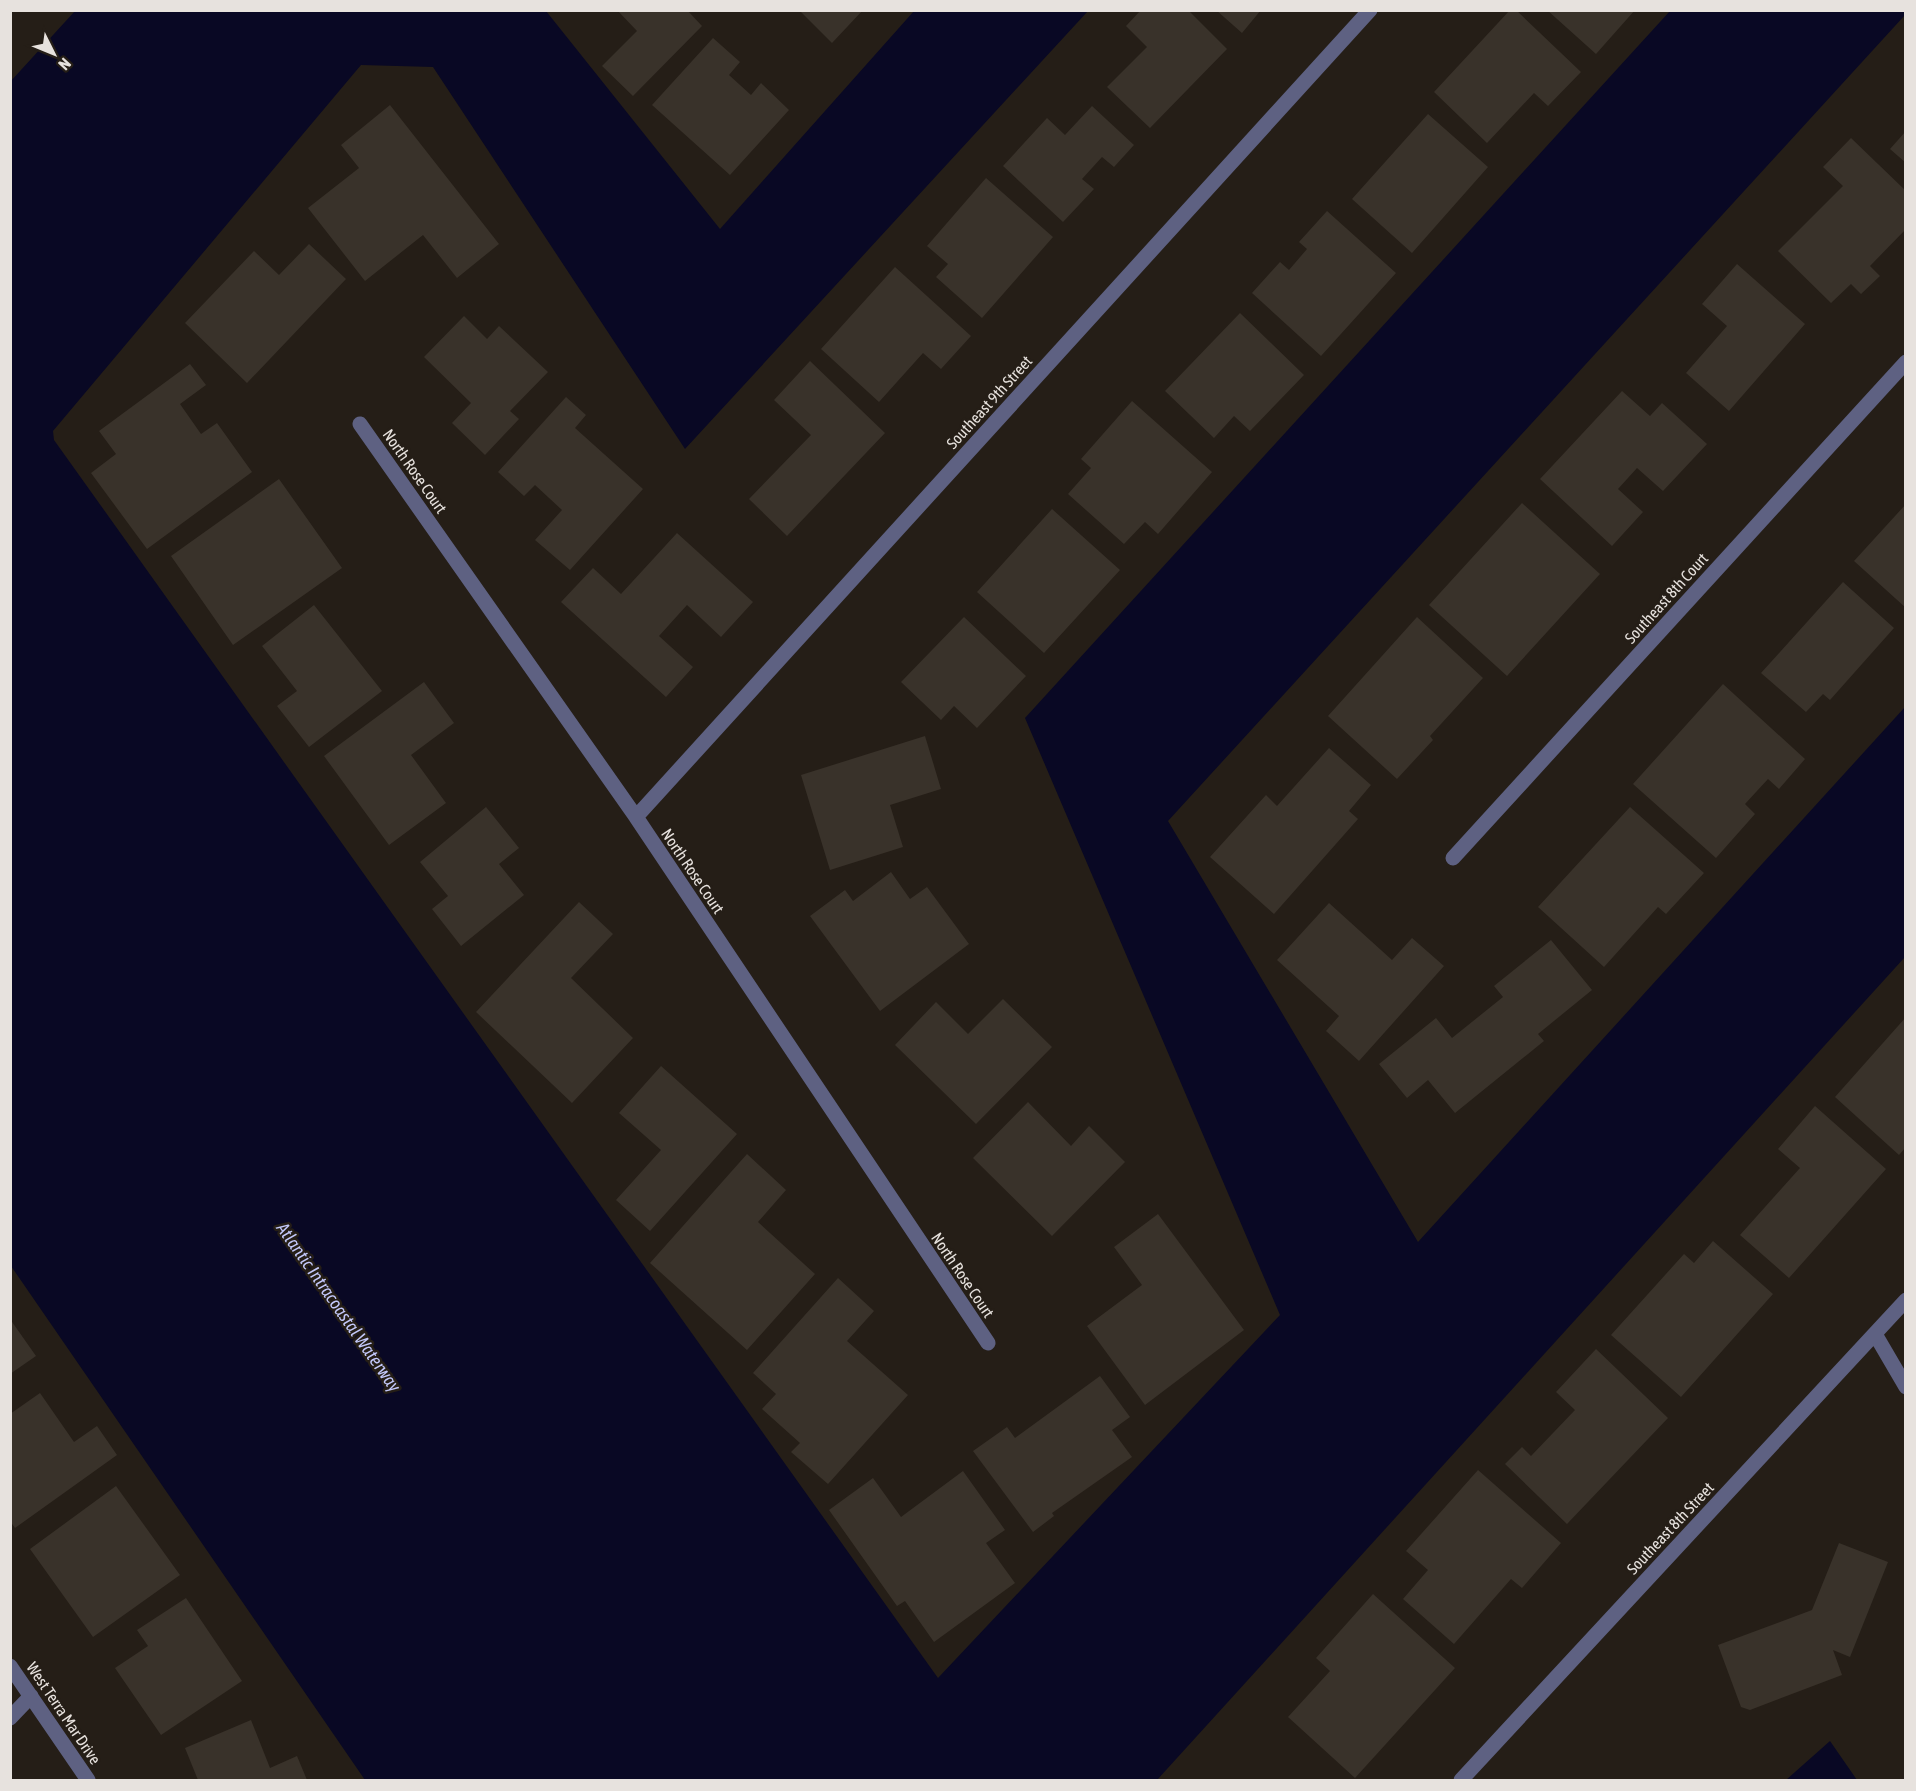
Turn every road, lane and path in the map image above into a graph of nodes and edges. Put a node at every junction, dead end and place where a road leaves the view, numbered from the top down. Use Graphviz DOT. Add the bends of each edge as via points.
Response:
graph roads {
  1 [pos="1370,10"];
  2 [pos="1905,362"];
  3 [pos="360,423"];
  4 [pos="636,817"];
  5 [pos="1453,858"];
  6 [pos="1905,1300"];
  7 [pos="1875,1334"];
  8 [pos="988,1343"];
  9 [pos="1905,1387"];
  10 [pos="10,1666"];
  11 [pos="31,1696"];
  12 [pos="10,1718"];
  13 [pos="88,1780"];
  14 [pos="1461,1780"];
  1 -- 4 [label="street, Southeast 9th Street"];
  2 -- 5 [label="street, Southeast 8th Court"];
  3 -- 4 [label="street, North Rose Court"];
  4 -- 8 [label="street, North Rose Court"];
  6 -- 7 [label="street, Southeast 8th Street"];
  7 -- 9 [label="street"];
  7 -- 14 [label="street, Southeast 8th Street"];
  10 -- 11 [label="street, West Terra Mar Drive"];
  11 -- 12 [label="street"];
  11 -- 13 [label="street, West Terra Mar Drive"];
}
